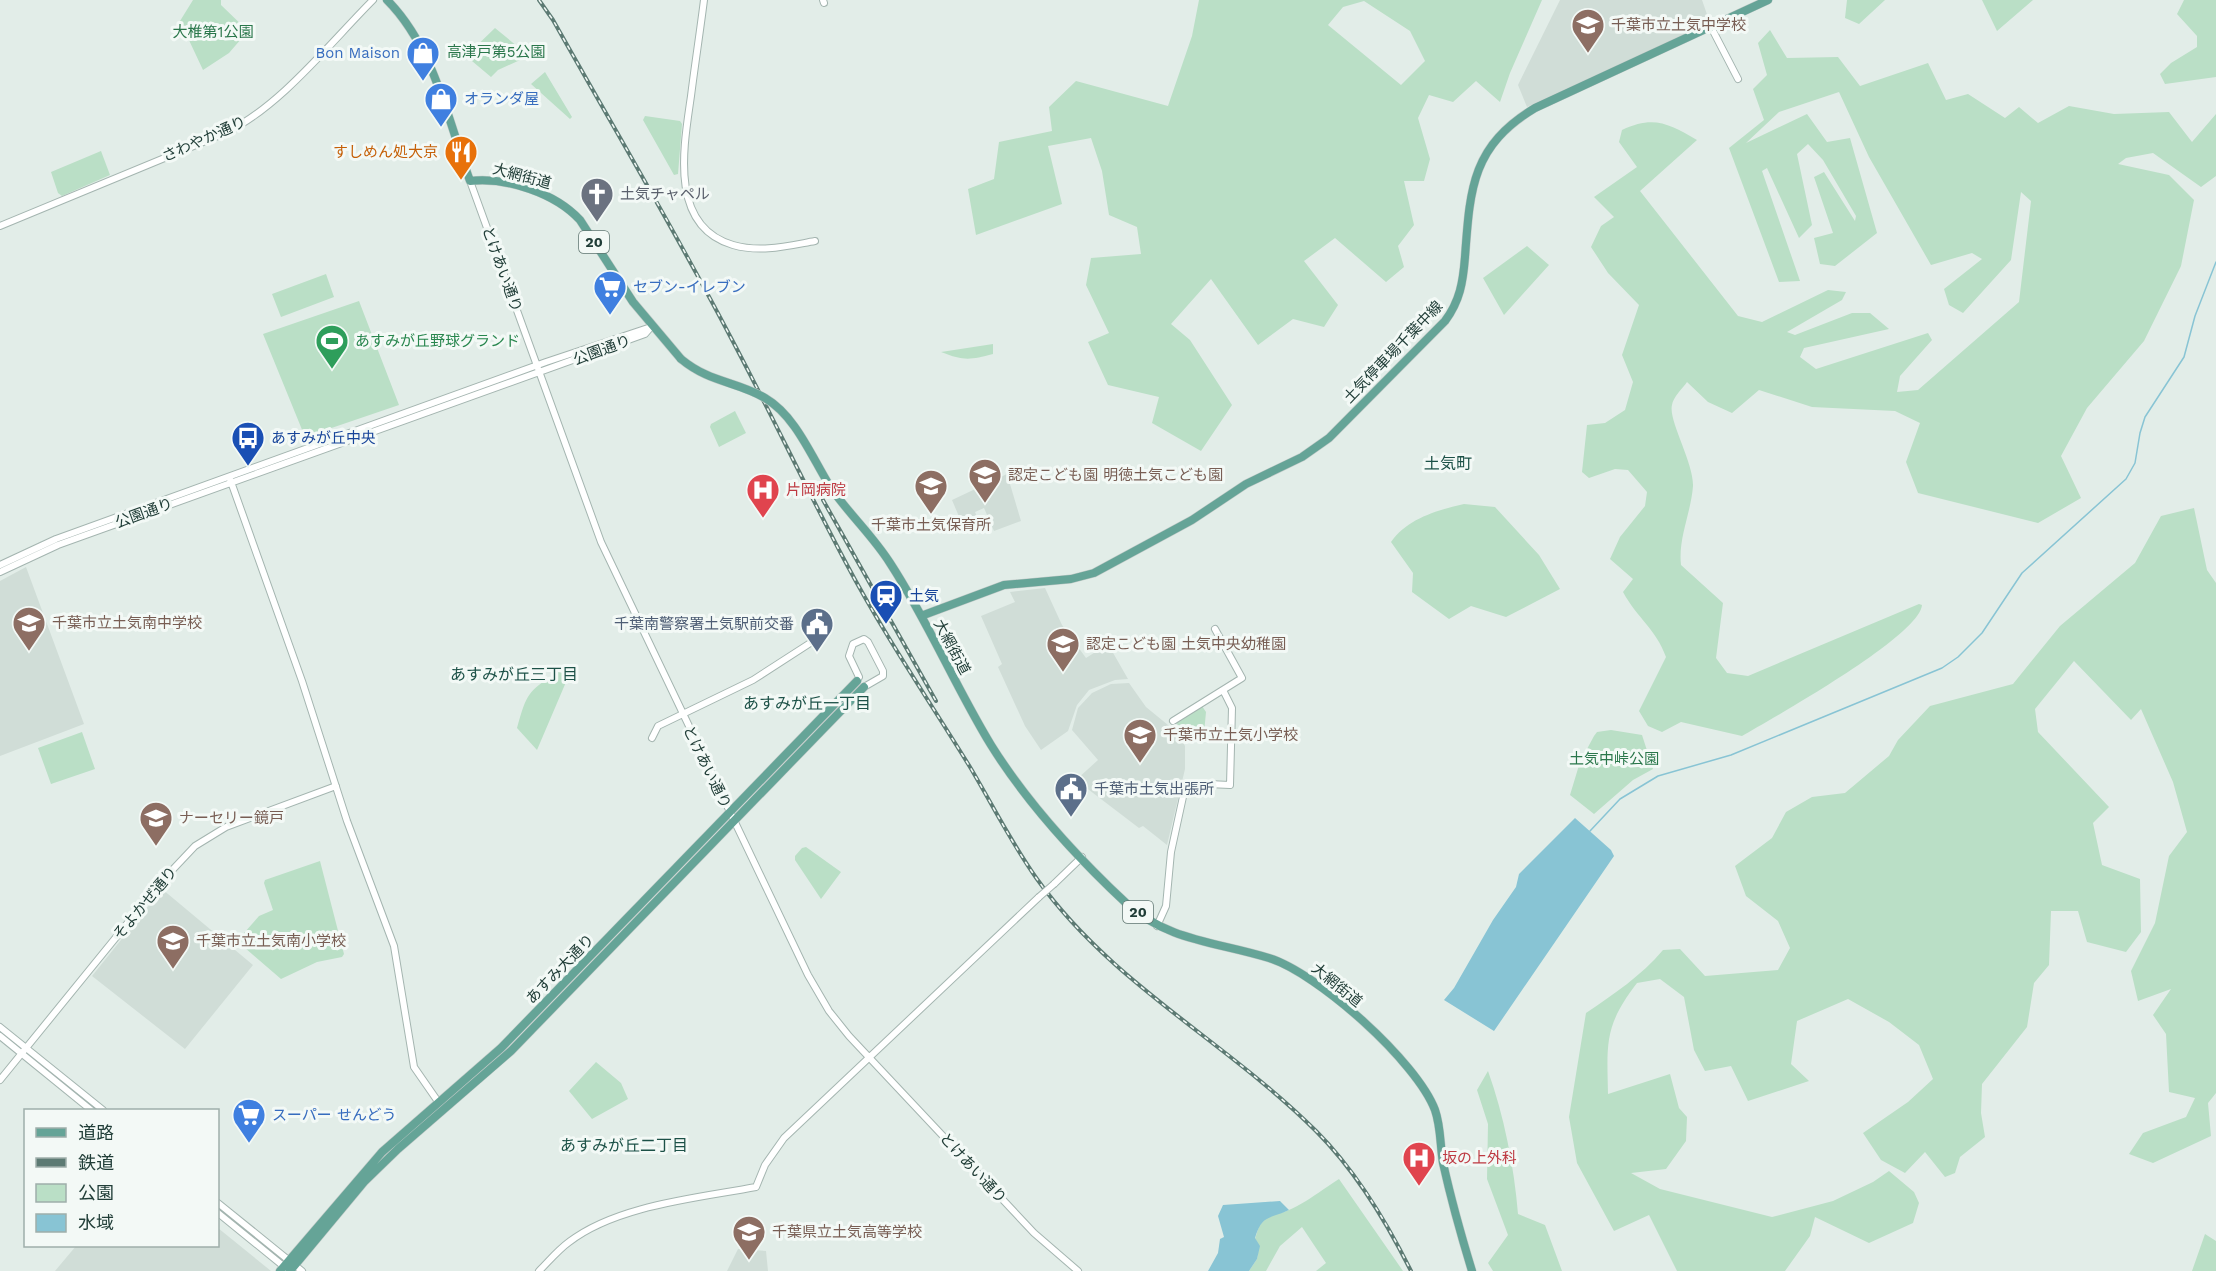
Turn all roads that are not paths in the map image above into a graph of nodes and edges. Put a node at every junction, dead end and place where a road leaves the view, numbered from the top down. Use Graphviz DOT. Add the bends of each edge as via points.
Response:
graph roads {
  1 [pos="373,0"];
  2 [pos="387,0"];
  3 [pos="704,0"];
  4 [pos="1768,0"];
  5 [pos="1712,27"];
  6 [pos="1738,79"];
  7 [pos="470,181"];
  8 [pos="0,226"];
  9 [pos="815,241"];
  10 [pos="651,327"];
  11 [pos="536,365"];
  12 [pos="539,373"];
  13 [pos="230,479"];
  14 [pos="0,565"];
  15 [pos="0,572"];
  16 [pos="921,616"];
  17 [pos="1215,629"];
  18 [pos="818,638"];
  19 [pos="861,684"];
  20 [pos="1223,690"];
  21 [pos="681,714"];
  22 [pos="1173,721"];
  23 [pos="652,738"];
  24 [pos="336,786"];
  25 [pos="730,814"];
  26 [pos="733,822"];
  27 [pos="1083,857"];
  28 [pos="1157,926"];
  29 [pos="0,1027"];
  30 [pos="0,1036"];
  31 [pos="24,1051"];
  32 [pos="868,1056"];
  33 [pos="0,1080"];
  34 [pos="439,1103"];
  35 [pos="90,1109"];
  36 [pos="102,1109"];
  37 [pos="219,1204"];
  38 [pos="219,1213"];
  39 [pos="288,1267"];
  40 [pos="302,1271"];
  41 [pos="539,1271"];
  42 [pos="1078,1271"];
  43 [pos="1472,1271"];
  1 -- 8 [label="street, さわやか通り" via="275,99 246,122"];
  2 -- 7 [label="main road, 大網街道" via="424,51"];
  3 -- 9 [label="street" via="683,160 684,182 694,213 715,237 733,245 772,249"];
  4 -- 5 [label="main road, 土気停車場千葉中線"];
  5 -- 6 [label="street"];
  5 -- 16 [label="main road, 土気停車場千葉中線" via="1535,108 1495,140 1479,165 1470,192 1463,280 1457,302 1444,321 1324,443 1094,573 1004,585"];
  7 -- 10 [label="main road, 大網街道 / 20" via="495,180 551,197 571,210"];
  7 -- 11 [label="street, とけあい通り"];
  10 -- 11 [label="street, 公園通り"];
  10 -- 12 [label="street, 公園通り" via="645,334"];
  10 -- 16 [label="main road, 大網街道 / 20, bridge" via="700,374 751,392 775,405 790,421 831,488 874,540"];
  11 -- 12 [label="street, とけあい通り"];
  11 -- 13 [label="street, 公園通り"];
  12 -- 13 [label="street, 公園通り"];
  12 -- 21 [label="street, とけあい通り" via="601,542"];
  13 -- 14 [label="street, 公園通り" via="56,539"];
  13 -- 15 [label="street, 公園通り" via="58,544"];
  13 -- 24 [label="street"];
  16 -- 27 [label="main road, 大網街道 / 20" via="1015,781"];
  17 -- 20 [label="street" via="1242,678"];
  18 -- 21 [label="street" via="753,680"];
  19 -- 19 [label="street" via="849,656 853,644 864,639 883,676"];
  19 -- 25 [label="main road, あすみ大通り"];
  19 -- 26 [label="main road, あすみ大通り"];
  20 -- 22 [label="street"];
  20 -- 28 [label="street" via="1232,708 1230,785 1186,783 1171,852 1166,906"];
  21 -- 23 [label="street" via="658,726"];
  21 -- 25 [label="street, とけあい通り"];
  24 -- 31 [label="street, そよかぜ通り" via="226,827 195,846 161,882"];
  24 -- 34 [label="street" via="394,946 414,1067"];
  25 -- 26 [label="street, とけあい通り"];
  25 -- 34 [label="main road, あすみ大通り" via="501,1048"];
  26 -- 32 [label="street, とけあい通り" via="812,983 837,1022"];
  26 -- 39 [label="main road, あすみ大通り" via="511,1051 384,1163"];
  27 -- 28 [label="main road, 大網街道 / 20" via="1127,903"];
  27 -- 32 [label="street, bridge"];
  28 -- 43 [label="main road, 大網街道 / 20" via="1179,936 1292,967 1335,997 1407,1067 1435,1110 1448,1182"];
  29 -- 31 [label="street"];
  30 -- 31 [label="street"];
  31 -- 33 [label="street, そよかぜ通り"];
  31 -- 35 [label="street"];
  31 -- 36 [label="street"];
  32 -- 41 [label="street" via="775,1148 756,1187 612,1219 569,1242"];
  32 -- 42 [label="street, とけあい通り" via="1034,1233"];
  34 -- 39 [label="main road, あすみ大通り" via="376,1158"];
  37 -- 39 [label="street"];
  38 -- 39 [label="street"];
  39 -- 40 [label="street"];
}
